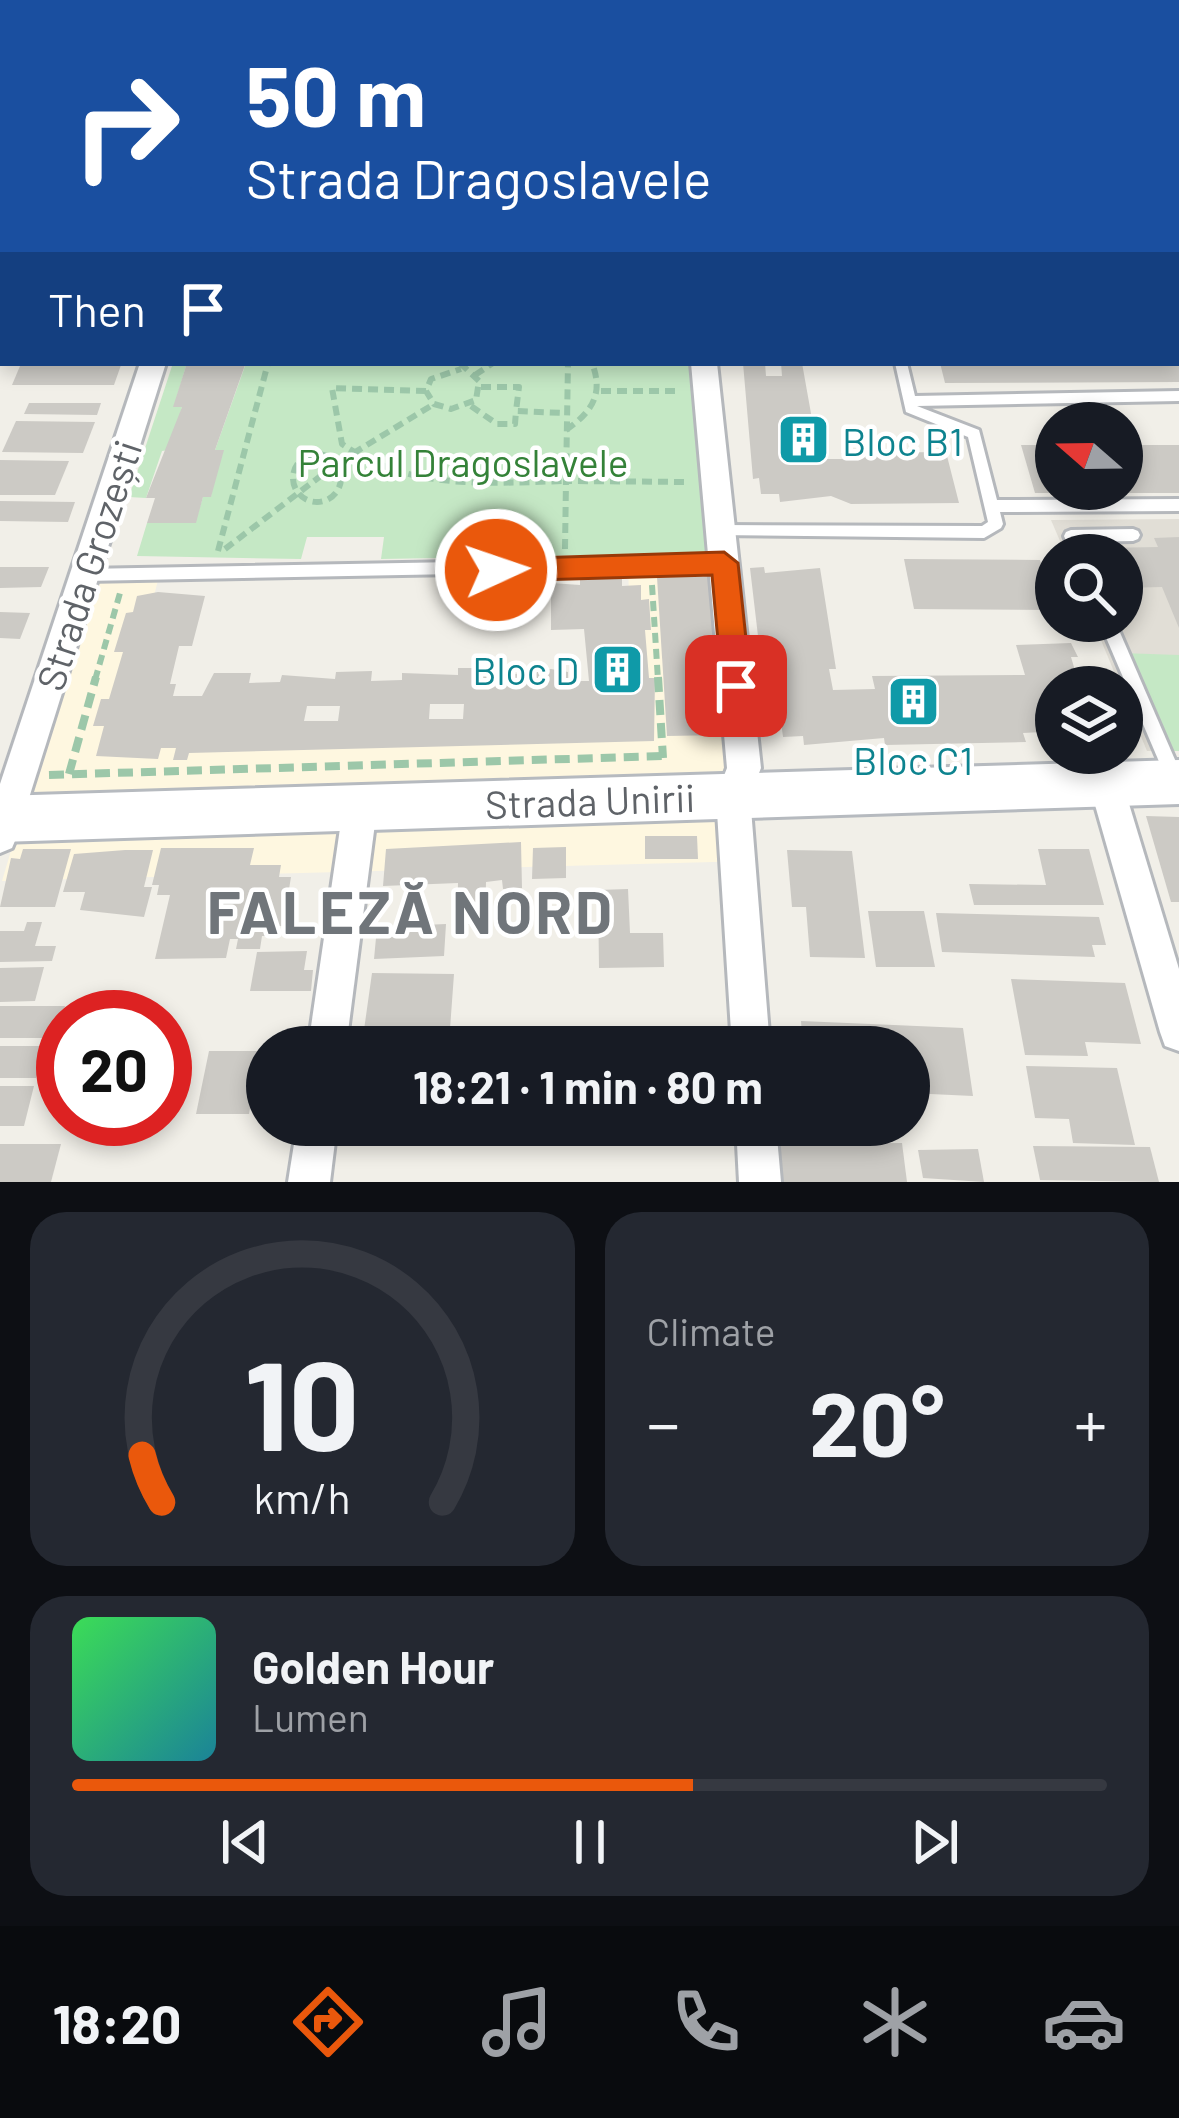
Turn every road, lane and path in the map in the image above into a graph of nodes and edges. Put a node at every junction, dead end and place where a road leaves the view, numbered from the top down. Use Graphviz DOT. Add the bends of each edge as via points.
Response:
graph roads {
  1 [pos="152,366"];
  2 [pos="267,366"];
  3 [pos="460,366"];
  4 [pos="488,366"];
  5 [pos="568,366"];
  6 [pos="593,366"];
  7 [pos="902,366"];
  8 [pos="475,375"];
  9 [pos="705,377"];
  10 [pos="481,387"];
  11 [pos="601,391"];
  12 [pos="426,392"];
  13 [pos="1179,396"];
  14 [pos="909,401"];
  15 [pos="434,404"];
  16 [pos="469,405"];
  17 [pos="451,409"];
  18 [pos="516,411"];
  19 [pos="567,413"];
  20 [pos="448,422"];
  21 [pos="566,430"];
  22 [pos="352,453"];
  23 [pos="339,462"];
  24 [pos="566,481"];
  25 [pos="716,482"];
  26 [pos="298,496"];
  27 [pos="1179,505"];
  28 [pos="991,506"];
  29 [pos="721,531"];
  30 [pos="724,563"];
  31 [pos="565,567"];
  32 [pos="85,575"];
  33 [pos="651,575"];
  34 [pos="121,589"];
  35 [pos="1116,642"];
  36 [pos="69,774"];
  37 [pos="38,776"];
  38 [pos="1177,782"];
  39 [pos="1106,784"];
  40 [pos="733,796"];
  41 [pos="360,808"];
  42 [pos="2,824"];
  43 [pos="331,1026"];
  44 [pos="749,1026"];
  45 [pos="1179,1032"];
  46 [pos="314,1146"];
  47 [pos="757,1146"];
  48 [pos="309,1182"];
  49 [pos="760,1182"];
  1 -- 32 [label="street, Strada Grozești"];
  2 -- 26 [label="path" via="217,555"];
  3 -- 8 [label="path"];
  3 -- 12 [label="path" via="437,374"];
  4 -- 8 [label="path"];
  5 -- 19 [label="path"];
  6 -- 11 [label="path"];
  7 -- 14 [label="lane"];
  8 -- 10 [label="path"];
  9 -- 11 [label="path"];
  9 -- 25 [label="street"];
  10 -- 16 [label="path"];
  10 -- 18 [label="path" via="518,387"];
  11 -- 21 [label="path"];
  12 -- 15 [label="path"];
  12 -- 22 [label="path" via="332,388 336,428"];
  13 -- 14 [label="lane"];
  14 -- 28 [label="lane" via="925,418 974,434"];
  15 -- 17 [label="path"];
  15 -- 22 [label="path"];
  16 -- 17 [label="path"];
  16 -- 18 [label="path" via="497,424 514,424"];
  17 -- 20 [label="path"];
  18 -- 19 [label="path"];
  19 -- 21 [label="path"];
  21 -- 24 [label="path"];
  22 -- 23 [label="path"];
  22 -- 24 [label="path" via="411,481"];
  23 -- 26 [label="path"];
  23 -- 26 [label="path" via="345,474 334,494"];
  23 -- 26 [label="path" via="316,457 299,464 290,484"];
  24 -- 25 [label="path"];
  24 -- 31 [label="path"];
  25 -- 29 [label="street"];
  27 -- 28 [label="lane"];
  28 -- 29 [label="lane" via="995,524 984,532"];
  29 -- 30 [label="street"];
  30 -- 31 [label="lane"];
  30 -- 40 [label="street" via="744,768"];
  31 -- 32 [label="lane"];
  32 -- 42 [label="street, Strada Grozești"];
  33 -- 36 [label="path" via="663,756"];
  34 -- 36 [label="path"];
  35 -- 38 [label="lane"];
  36 -- 37 [label="path"];
  38 -- 39 [label="street, Strada Unirii"];
  39 -- 40 [label="street, Strada Unirii"];
  39 -- 45 [label="street"];
  40 -- 41 [label="street, Strada Unirii"];
  40 -- 44 [label="street"];
  41 -- 42 [label="street, Strada Unirii"];
  41 -- 43 [label="street"];
  46 -- 48 [label="street"];
  47 -- 49 [label="street"];
}
